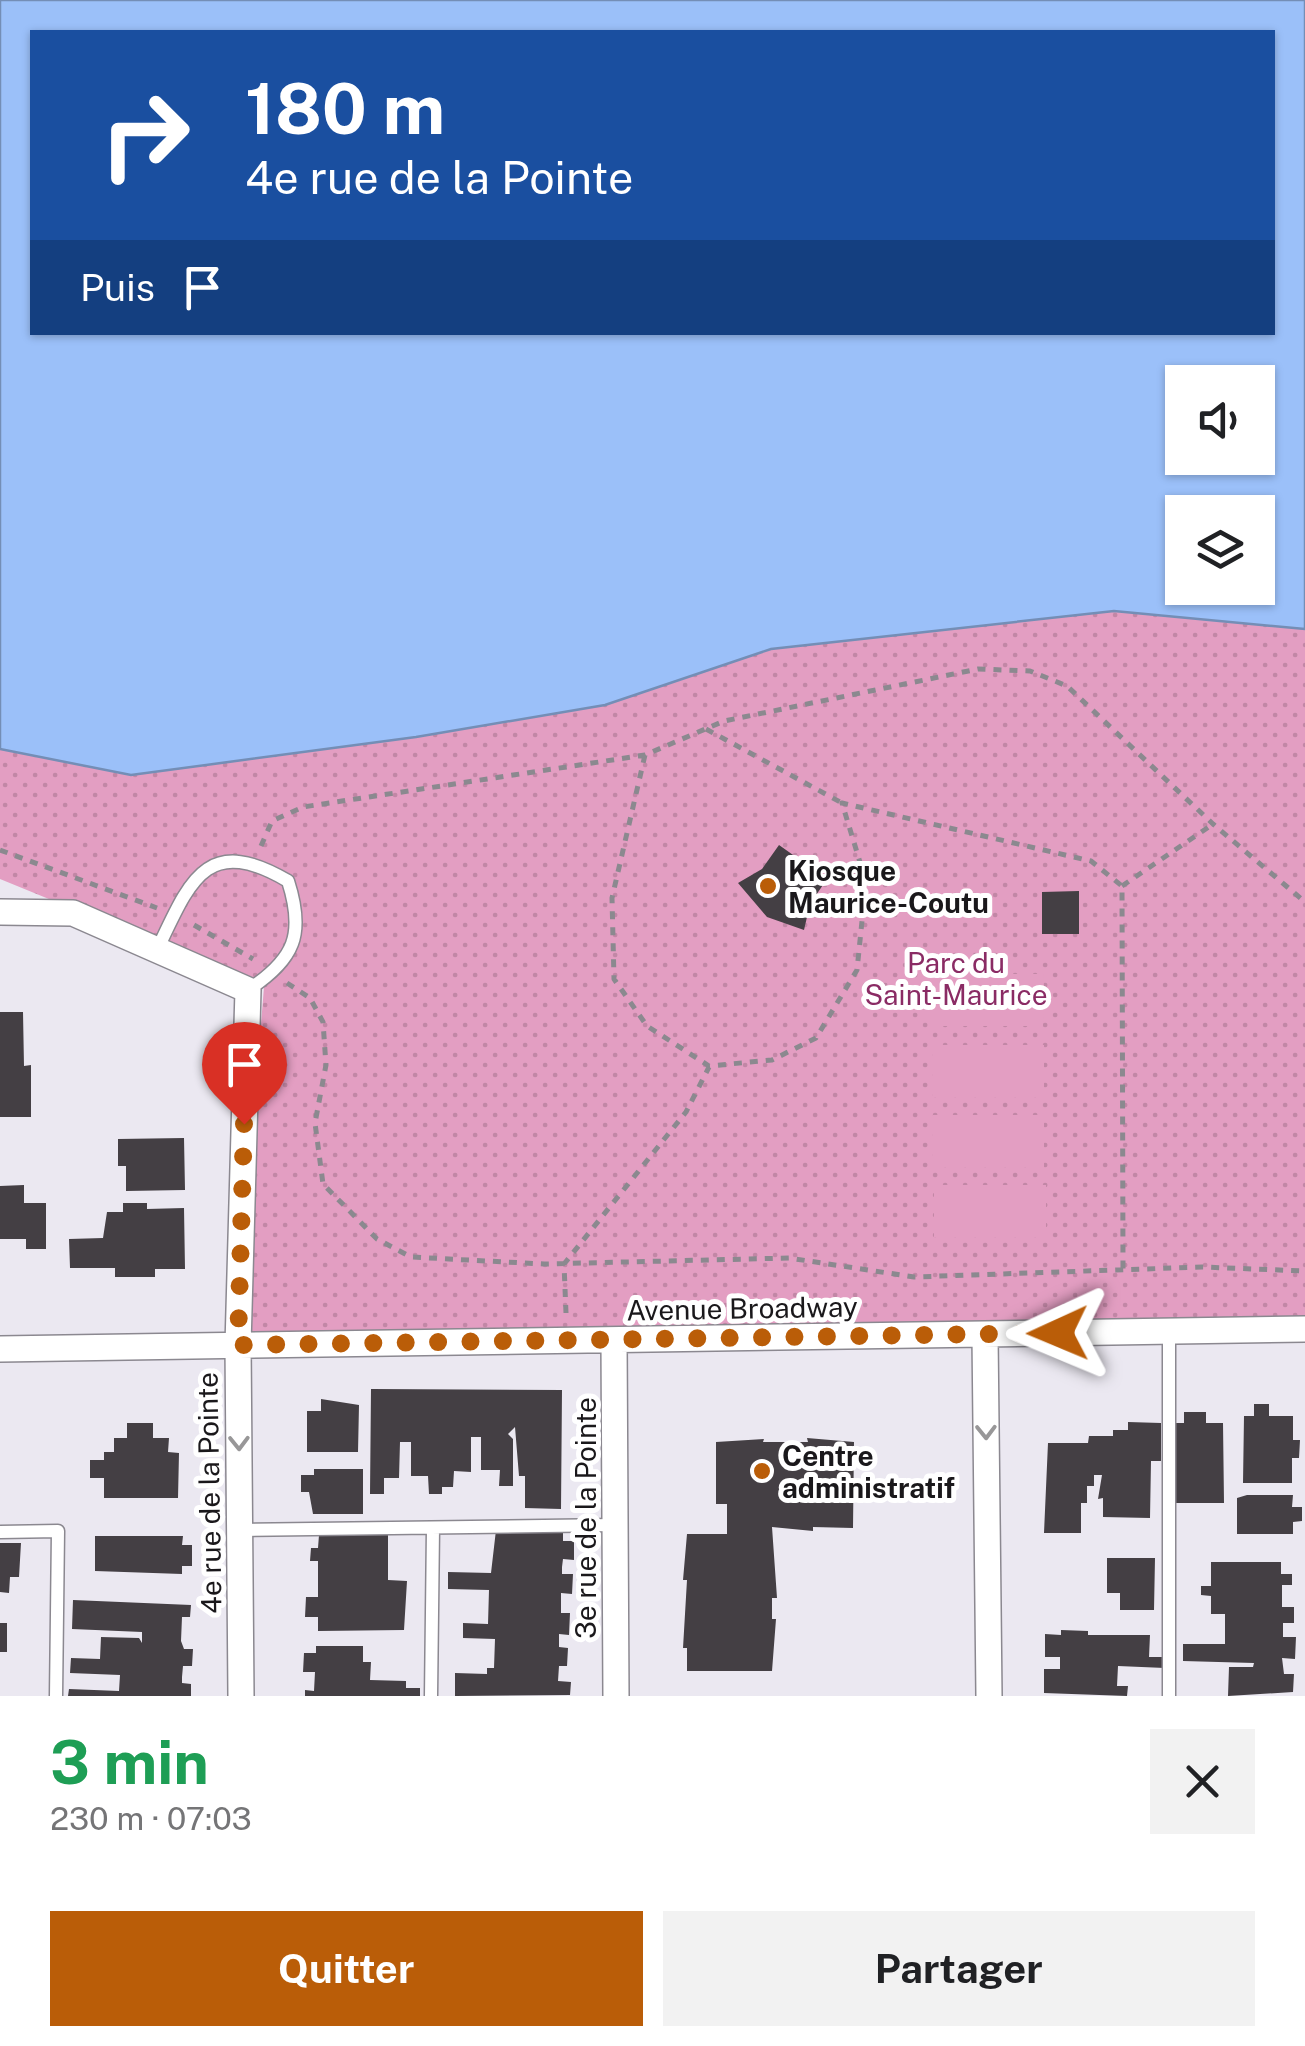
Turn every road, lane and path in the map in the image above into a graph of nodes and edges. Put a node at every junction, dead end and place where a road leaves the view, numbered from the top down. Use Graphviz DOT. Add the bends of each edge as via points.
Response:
graph roads {
  1 [pos="706,729"];
  2 [pos="646,755"];
  3 [pos="842,803"];
  4 [pos="1213,824"];
  5 [pos="0,850"];
  6 [pos="254,861"];
  7 [pos="1122,886"];
  8 [pos="1305,902"];
  9 [pos="0,912"];
  10 [pos="174,916"];
  11 [pos="158,950"];
  12 [pos="273,973"];
  13 [pos="248,990"];
  14 [pos="709,1066"];
  15 [pos="564,1264"];
  16 [pos="1123,1270"];
  17 [pos="1305,1270"];
  18 [pos="1305,1330"];
  19 [pos="1169,1332"];
  20 [pos="985,1334"];
  21 [pos="566,1340"];
  22 [pos="614,1340"];
  23 [pos="238,1345"];
  24 [pos="0,1349"];
  25 [pos="615,1525"];
  26 [pos="432,1528"];
  27 [pos="240,1530"];
  28 [pos="0,1532"];
  29 [pos="56,1696"];
  30 [pos="241,1696"];
  31 [pos="431,1696"];
  32 [pos="616,1696"];
  33 [pos="988,1696"];
  34 [pos="1169,1696"];
  1 -- 2 [label="path"];
  1 -- 3 [label="path"];
  1 -- 4 [label="path" via="978,668 1030,671 1067,686"];
  2 -- 6 [label="path" via="303,807 272,821"];
  2 -- 14 [label="path" via="612,898 614,979 647,1026"];
  3 -- 7 [label="path" via="1090,861"];
  3 -- 14 [label="path" via="866,882 857,970 816,1038 772,1060"];
  4 -- 7 [label="path"];
  4 -- 8 [label="path"];
  5 -- 10 [label="path"];
  6 -- 10 [label="lane" via="229,860 202,872"];
  6 -- 12 [label="lane" via="288,881 297,911 292,950"];
  7 -- 16 [label="path"];
  9 -- 11 [label="street" via="74,913"];
  10 -- 11 [label="lane"];
  10 -- 12 [label="path" via="221,936"];
  11 -- 13 [label="street"];
  12 -- 13 [label="lane"];
  12 -- 15 [label="path" via="310,998 323,1022 326,1066 315,1123 322,1184 377,1239 411,1258"];
  13 -- 23 [label="street, 4e rue de la Pointe"];
  14 -- 15 [label="path" via="686,1112"];
  15 -- 16 [label="path" via="788,1258 914,1276"];
  15 -- 21 [label="path"];
  16 -- 17 [label="path"];
  18 -- 19 [label="street, Avenue Broadway"];
  19 -- 20 [label="street, Avenue Broadway"];
  19 -- 34 [label="lane"];
  20 -- 22 [label="street, Avenue Broadway"];
  20 -- 33 [label="street, one-way"];
  21 -- 22 [label="street, Avenue Broadway"];
  21 -- 23 [label="street, Avenue Broadway"];
  22 -- 25 [label="street, 3e rue de la Pointe"];
  23 -- 24 [label="street, Avenue Broadway"];
  23 -- 27 [label="street, 4e rue de la Pointe, one-way"];
  25 -- 26 [label="lane"];
  25 -- 32 [label="street, 3e rue de la Pointe"];
  26 -- 27 [label="lane"];
  26 -- 31 [label="lane"];
  27 -- 30 [label="street, 4e rue de la Pointe"];
  28 -- 29 [label="lane" via="58,1531"];
}
